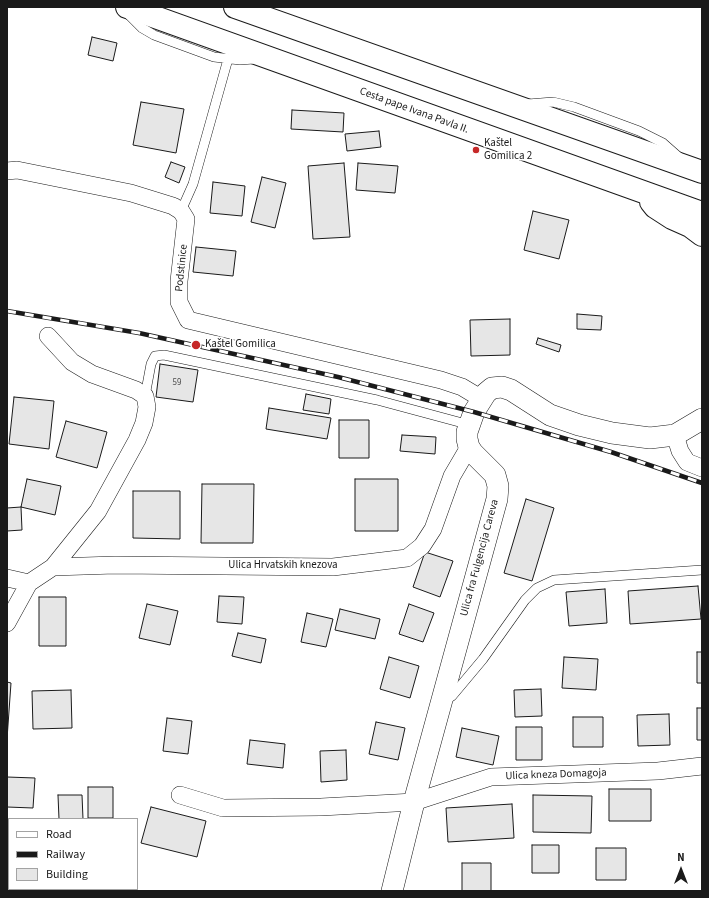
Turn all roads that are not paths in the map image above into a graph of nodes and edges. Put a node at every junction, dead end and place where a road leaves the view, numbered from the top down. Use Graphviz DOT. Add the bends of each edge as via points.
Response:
graph roads {
  1 [pos="123,7"];
  2 [pos="127,7"];
  3 [pos="235,7"];
  4 [pos="267,58"];
  5 [pos="228,59"];
  6 [pos="694,169"];
  7 [pos="7,171"];
  8 [pos="643,192"];
  9 [pos="181,211"];
  10 [pos="702,213"];
  11 [pos="702,235"];
  12 [pos="48,336"];
  13 [pos="145,396"];
  14 [pos="482,398"];
  15 [pos="702,420"];
  16 [pos="470,425"];
  17 [pos="675,435"];
  18 [pos="469,447"];
  19 [pos="702,468"];
  20 [pos="53,567"];
  21 [pos="702,570"];
  22 [pos="7,578"];
  23 [pos="29,583"];
  24 [pos="7,623"];
  25 [pos="441,702"];
  26 [pos="702,766"];
  27 [pos="180,796"];
  28 [pos="414,802"];
  29 [pos="392,891"];
  1 -- 5 [label="lane" via="131,18 154,35 214,57"];
  2 -- 4 [label="main road, Cesta pape Ivana Pavla II."];
  3 -- 6 [label="main road"];
  4 -- 5 [label="lane"];
  4 -- 8 [label="main road, Cesta pape Ivana Pavla II."];
  5 -- 9 [label="lane" via="193,184"];
  7 -- 9 [label="street" via="17,170 131,193"];
  8 -- 10 [label="main road, Cesta pape Ivana Pavla II."];
  8 -- 11 [label="main road" via="655,207"];
  9 -- 14 [label="street, Podstinice" via="186,219 178,302 188,320 440,380"];
  12 -- 13 [label="street" via="72,362 92,374 136,390"];
  13 -- 16 [label="lane" via="151,364 155,356 164,355 377,400"];
  13 -- 20 [label="street" via="147,407 144,423 121,471 98,511"];
  14 -- 16 [label="street"];
  14 -- 17 [label="street" via="492,388 502,388 520,394 550,415 579,425 650,438"];
  15 -- 17 [label="street"];
  16 -- 18 [label="street" via="467,432"];
  17 -- 19 [label="street" via="687,462"];
  18 -- 20 [label="street, Ulica Hrvatskih knezova" via="452,476 433,529 422,546 407,558 333,567"];
  18 -- 25 [label="street, Ulica fra Fulgencija Careva" via="495,475 498,486 497,499"];
  20 -- 23 [label="street"];
  21 -- 25 [label="lane" via="554,580 537,588 524,600 479,664 452,696"];
  22 -- 23 [label="street"];
  23 -- 24 [label="street"];
  25 -- 28 [label="street, Ulica fra Fulgencija Careva"];
  26 -- 28 [label="street, Ulica kneza Domagoja" via="491,778"];
  27 -- 28 [label="street, Ulica kneza Domagoja" via="223,808 321,807"];
  28 -- 29 [label="street, Ulica fra Fulgencija Careva"];
}
